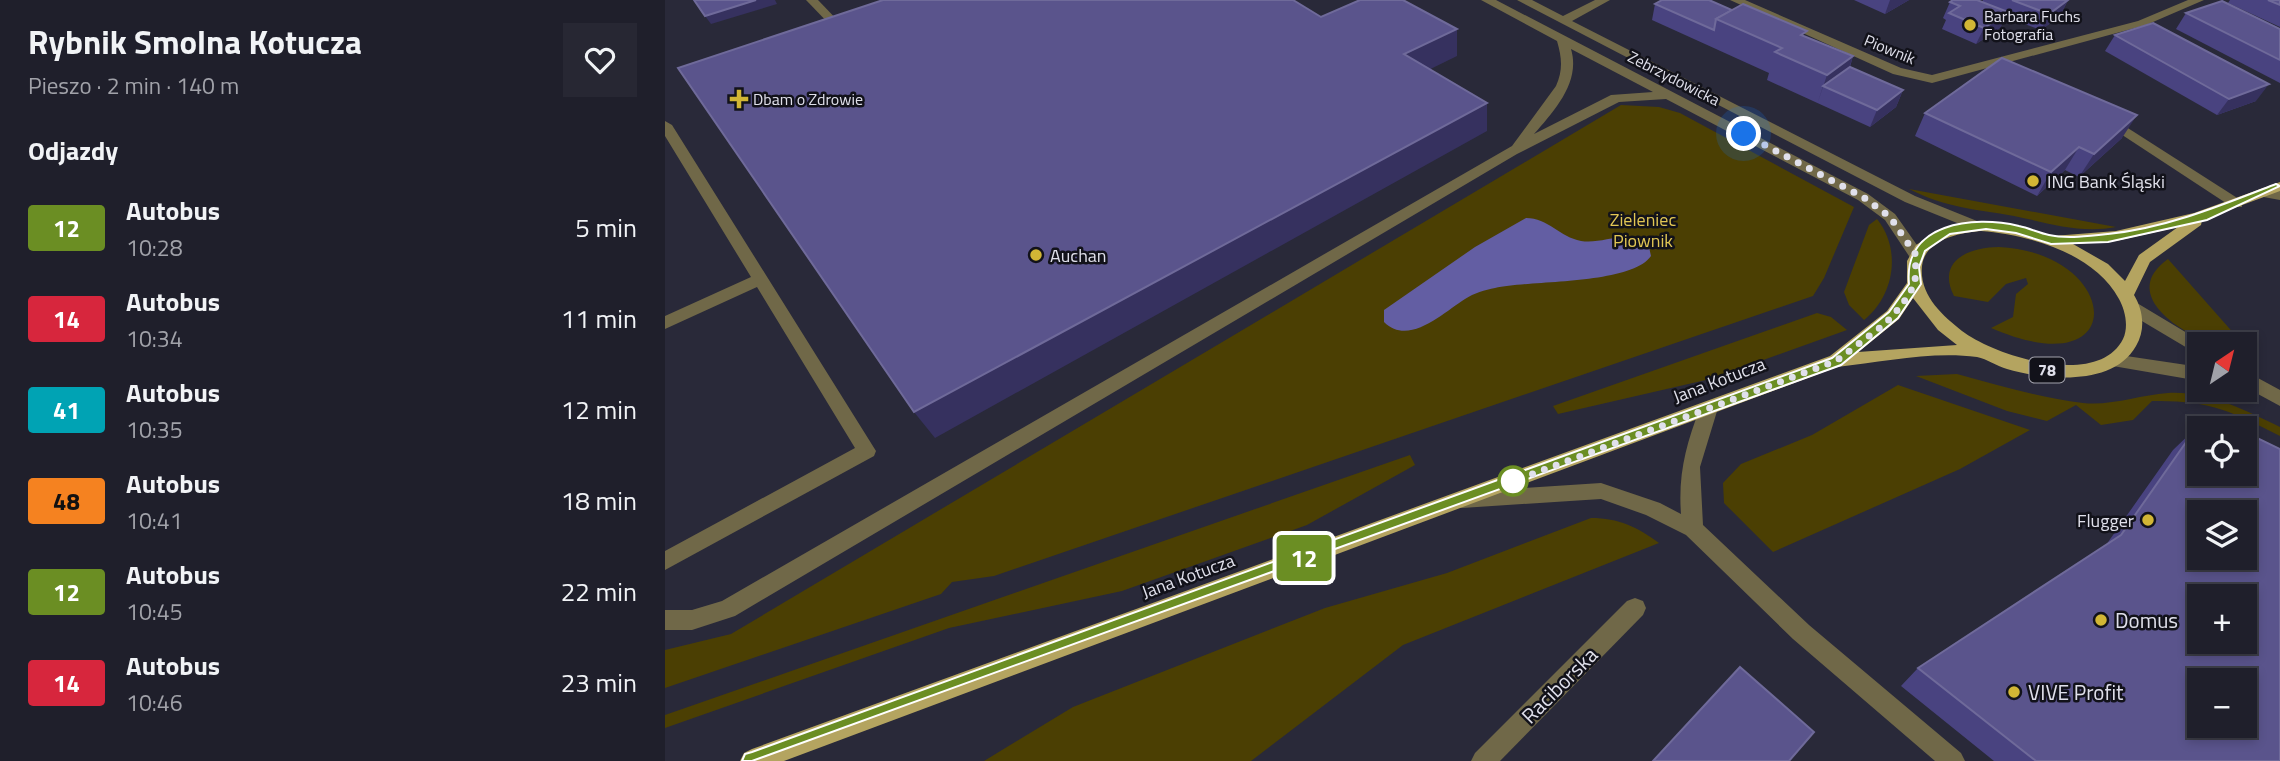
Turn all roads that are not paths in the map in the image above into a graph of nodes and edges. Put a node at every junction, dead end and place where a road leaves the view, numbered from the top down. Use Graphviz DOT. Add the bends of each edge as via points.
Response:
graph roads {
  1 [pos="812,0"];
  2 [pos="1487,0"];
  3 [pos="1523,0"];
  4 [pos="1604,0"];
  5 [pos="1736,0"];
  6 [pos="2198,0"];
  7 [pos="1562,21"];
  8 [pos="826,32"];
  9 [pos="1562,39"];
  10 [pos="1988,64"];
  11 [pos="2011,74"];
  12 [pos="1670,95"];
  13 [pos="2093,112"];
  14 [pos="665,125"];
  15 [pos="1512,151"];
  16 [pos="2280,186"];
  17 [pos="2263,193"];
  18 [pos="2280,195"];
  19 [pos="2237,204"];
  20 [pos="2203,218"];
  21 [pos="1976,226"];
  22 [pos="2051,240"];
  23 [pos="1916,255"];
  24 [pos="761,279"];
  25 [pos="1915,284"];
  26 [pos="2128,301"];
  27 [pos="665,323"];
  28 [pos="2187,340"];
  29 [pos="1983,351"];
  30 [pos="2113,360"];
  31 [pos="1836,361"];
  32 [pos="2187,372"];
  33 [pos="2257,386"];
  34 [pos="2272,396"];
  35 [pos="1709,408"];
  36 [pos="1461,500"];
  37 [pos="1693,529"];
  38 [pos="665,561"];
  39 [pos="1635,608"];
  40 [pos="665,620"];
  41 [pos="752,761"];
  42 [pos="1483,761"];
  43 [pos="1953,761"];
  1 -- 8 [label="street" via="844,25"];
  2 -- 9 [label="street, Zebrzydowicka"];
  3 -- 7 [label="street, Zebrzydowicka"];
  4 -- 7 [label="street"];
  5 -- 10 [label="street, Piownik" via="1907,75 1932,79"];
  6 -- 10 [label="street, Piownik" via="2142,23"];
  7 -- 21 [label="street, Zebrzydowicka" via="1910,199"];
  9 -- 12 [label="street, Zebrzydowicka"];
  9 -- 15 [label="street" via="1567,76 1537,124"];
  10 -- 11 [label="street"];
  12 -- 15 [label="street" via="1616,98"];
  12 -- 23 [label="street, Zebrzydowicka" via="1873,203 1890,217"];
  13 -- 19 [label="street"];
  14 -- 24 [label="street"];
  15 -- 40 [label="street" via="727,609 692,620"];
  16 -- 17 [label="main road"];
  17 -- 18 [label="street"];
  17 -- 19 [label="main road"];
  19 -- 20 [label="main road"];
  20 -- 22 [label="main road" via="2108,238"];
  20 -- 26 [label="main road" via="2144,259"];
  21 -- 22 [label="main road" via="2010,228"];
  21 -- 23 [label="main road" via="1937,235"];
  22 -- 26 [label="main road" via="2099,267"];
  23 -- 25 [label="main road"];
  24 -- 27 [label="street"];
  24 -- 38 [label="street" via="867,451"];
  25 -- 29 [label="main road, 78" via="1938,320"];
  25 -- 31 [label="main road, Jana Kotucza / 78" via="1893,315"];
  26 -- 28 [label="street"];
  26 -- 30 [label="main road" via="2133,337"];
  29 -- 30 [label="main road, 78" via="2025,366 2056,370 2086,369"];
  29 -- 31 [label="main road, Jana Kotucza / 78" via="1929,351"];
  30 -- 32 [label="street"];
  31 -- 35 [label="main road, Jana Kotucza / 78"];
  33 -- 34 [label="street"];
  35 -- 36 [label="main road, Jana Kotucza / 78"];
  35 -- 37 [label="street" via="1688,473"];
  36 -- 37 [label="street" via="1601,491"];
  36 -- 41 [label="main road, Jana Kotucza / 78"];
  37 -- 43 [label="street" via="1801,632"];
  39 -- 42 [label="street, Raciborska"];
}
